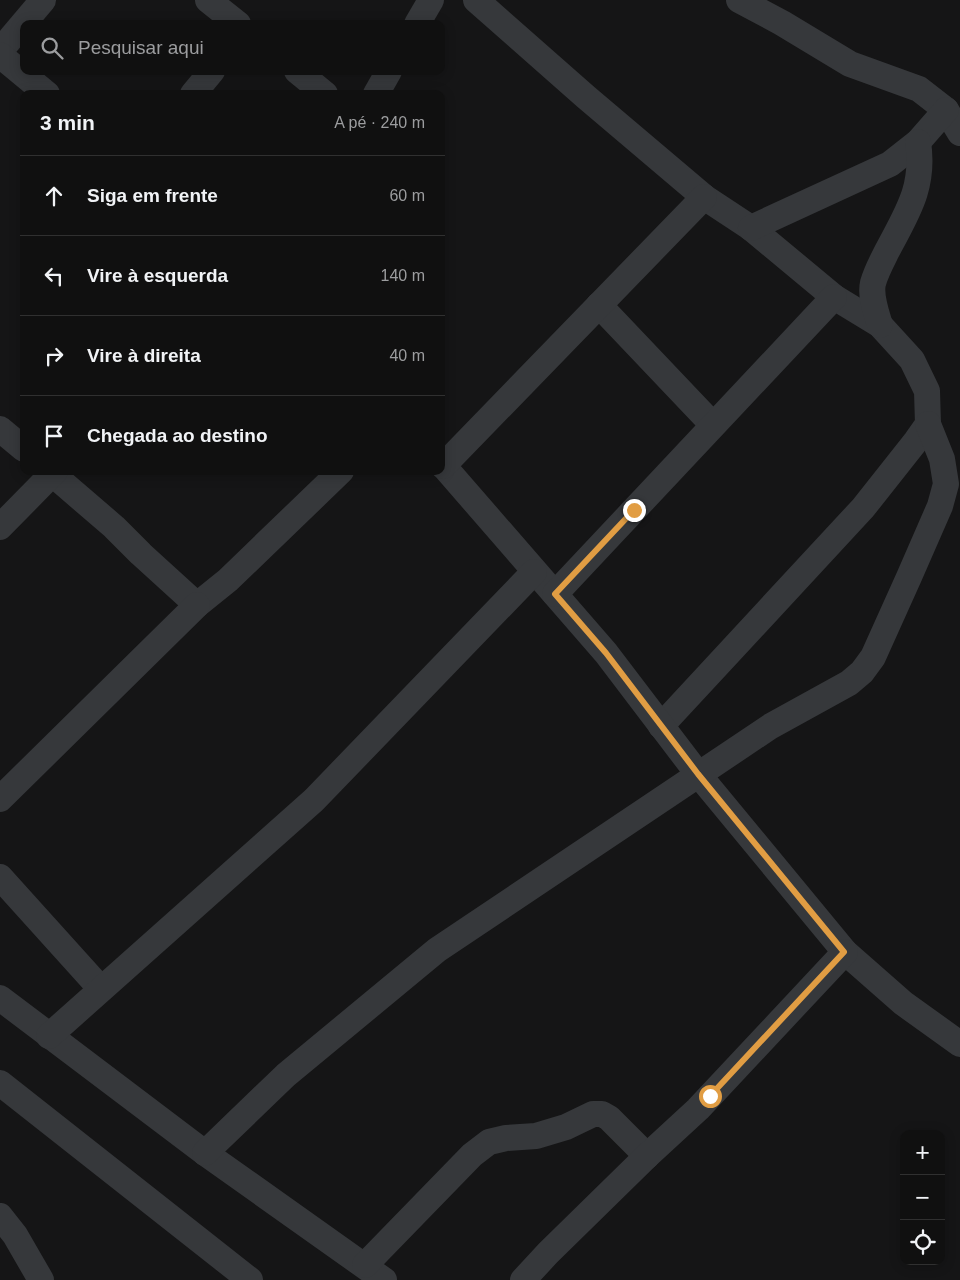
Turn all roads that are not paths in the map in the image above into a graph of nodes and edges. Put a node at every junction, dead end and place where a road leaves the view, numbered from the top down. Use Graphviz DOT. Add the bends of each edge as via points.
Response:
graph roads {
  1 [pos="43,0"];
  2 [pos="208,0"];
  3 [pos="431,0"];
  4 [pos="476,0"];
  5 [pos="739,0"];
  6 [pos="27,20"];
  7 [pos="233,20"];
  8 [pos="419,20"];
  9 [pos="20,28"];
  10 [pos="0,53"];
  11 [pos="20,70"];
  12 [pos="25,75"];
  13 [pos="209,75"];
  14 [pos="302,75"];
  15 [pos="387,75"];
  16 [pos="42,90"];
  17 [pos="196,90"];
  18 [pos="320,90"];
  19 [pos="378,90"];
  20 [pos="946,110"];
  21 [pos="960,133"];
  22 [pos="918,142"];
  23 [pos="704,197"];
  24 [pos="751,228"];
  25 [pos="834,297"];
  26 [pos="599,305"];
  27 [pos="880,325"];
  28 [pos="928,424"];
  29 [pos="713,426"];
  30 [pos="0,429"];
  31 [pos="20,446"];
  32 [pos="445,461"];
  33 [pos="445,468"];
  34 [pos="49,475"];
  35 [pos="55,475"];
  36 [pos="337,475"];
  37 [pos="0,527"];
  38 [pos="534,572"];
  39 [pos="555,594"];
  40 [pos="197,605"];
  41 [pos="662,726"];
  42 [pos="698,774"];
  43 [pos="0,799"];
  44 [pos="0,877"];
  45 [pos="844,952"];
  46 [pos="101,988"];
  47 [pos="0,998"];
  48 [pos="49,1036"];
  49 [pos="960,1044"];
  50 [pos="0,1083"];
  51 [pos="205,1153"];
  52 [pos="647,1156"];
  53 [pos="0,1216"];
  54 [pos="374,1272"];
  55 [pos="41,1280"];
  56 [pos="250,1280"];
  57 [pos="523,1280"];
  1 -- 6 [label="street"];
  2 -- 7 [label="street"];
  3 -- 8 [label="street"];
  4 -- 23 [label="street"];
  5 -- 20 [label="street" via="850,64 919,89"];
  9 -- 10 [label="street"];
  10 -- 11 [label="street"];
  12 -- 16 [label="street"];
  13 -- 17 [label="street"];
  14 -- 18 [label="street"];
  15 -- 19 [label="street"];
  20 -- 21 [label="street"];
  20 -- 22 [label="street"];
  22 -- 24 [label="street" via="890,164"];
  22 -- 27 [label="street" via="920,173 913,200 873,284"];
  23 -- 24 [label="street"];
  23 -- 26 [label="street"];
  24 -- 25 [label="street"];
  25 -- 27 [label="street"];
  25 -- 29 [label="street"];
  26 -- 29 [label="street"];
  26 -- 32 [label="street"];
  27 -- 28 [label="street" via="912,360 927,391"];
  28 -- 41 [label="street" via="863,508"];
  28 -- 42 [label="street" via="942,459 946,484 940,506 873,657 849,683 771,726"];
  29 -- 39 [label="street"];
  30 -- 31 [label="street"];
  33 -- 38 [label="street"];
  34 -- 37 [label="street"];
  35 -- 40 [label="street"];
  36 -- 40 [label="street" via="228,580"];
  38 -- 39 [label="street"];
  38 -- 46 [label="street" via="314,800"];
  39 -- 41 [label="street"];
  40 -- 43 [label="street"];
  41 -- 42 [label="street"];
  42 -- 45 [label="street"];
  42 -- 51 [label="street" via="436,950 286,1075"];
  44 -- 46 [label="street"];
  45 -- 49 [label="street" via="903,1002"];
  45 -- 52 [label="street" via="698,1109"];
  46 -- 48 [label="street"];
  47 -- 48 [label="street"];
  48 -- 51 [label="street"];
  50 -- 56 [label="street"];
  51 -- 54 [label="street"];
  52 -- 54 [label="street" via="602,1114 593,1114 536,1136 489,1142 472,1155"];
  52 -- 57 [label="street"];
  53 -- 55 [label="street"];
}
